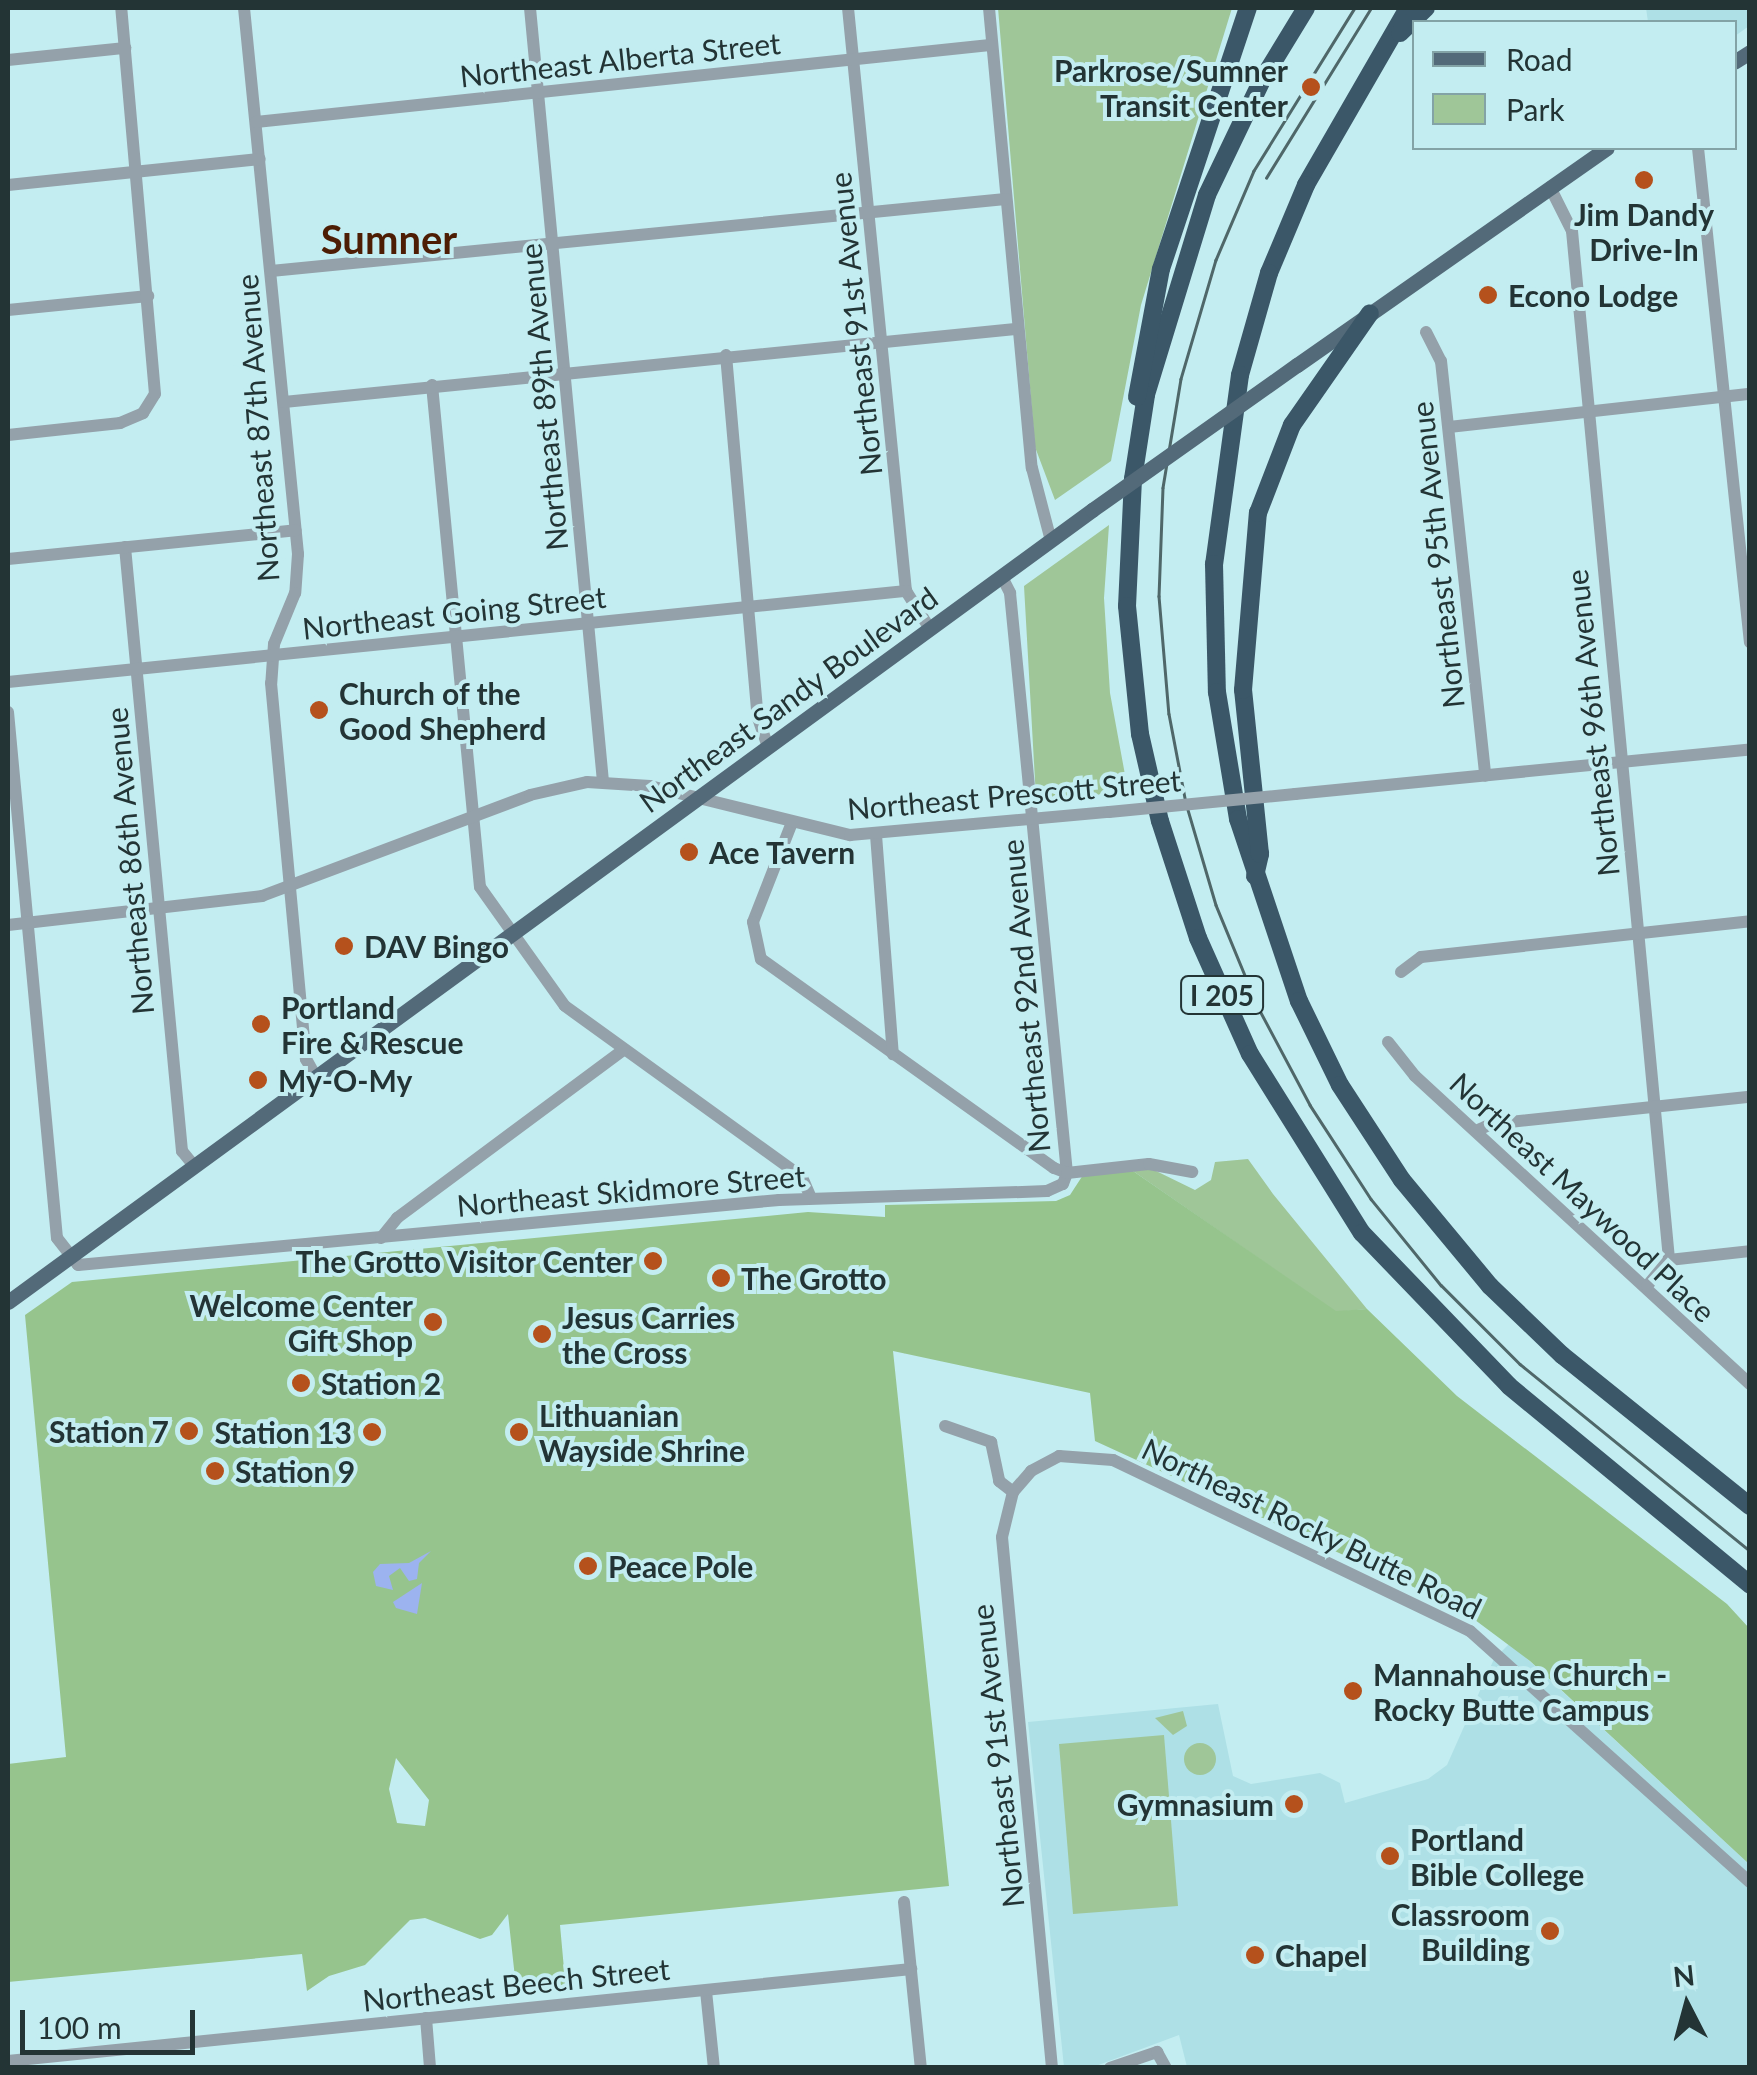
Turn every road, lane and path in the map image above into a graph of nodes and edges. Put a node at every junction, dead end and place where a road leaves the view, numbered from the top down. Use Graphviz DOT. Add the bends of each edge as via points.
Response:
graph roads {
  1 [pos="121,8"];
  2 [pos="244,8"];
  3 [pos="530,8"];
  4 [pos="848,8"];
  5 [pos="990,8"];
  6 [pos="1248,8"];
  7 [pos="1306,8"];
  8 [pos="1408,8"];
  9 [pos="1412,22"];
  10 [pos="990,45"];
  11 [pos="125,48"];
  12 [pos="1379,55"];
  13 [pos="853,59"];
  14 [pos="8,60"];
  15 [pos="539,92"];
  16 [pos="256,122"];
  17 [pos="1604,150"];
  18 [pos="1698,150"];
  19 [pos="260,159"];
  20 [pos="135,172"];
  21 [pos="8,184"];
  22 [pos="1550,188"];
  23 [pos="1005,199"];
  24 [pos="869,208"];
  25 [pos="554,241"];
  26 [pos="271,271"];
  27 [pos="148,296"];
  28 [pos="8,310"];
  29 [pos="1370,313"];
  30 [pos="1016,329"];
  31 [pos="1426,332"];
  32 [pos="883,341"];
  33 [pos="726,355"];
  34 [pos="566,372"];
  35 [pos="432,385"];
  36 [pos="1750,394"];
  37 [pos="1723,397"];
  38 [pos="284,402"];
  39 [pos="1587,411"];
  40 [pos="1449,427"];
  41 [pos="8,435"];
  42 [pos="1139,438"];
  43 [pos="296,530"];
  44 [pos="1051,541"];
  45 [pos="125,547"];
  46 [pos="8,559"];
  47 [pos="1002,577"];
  48 [pos="906,591"];
  49 [pos="748,608"];
  50 [pos="589,623"];
  51 [pos="930,629"];
  52 [pos="458,636"];
  53 [pos="1750,642"];
  54 [pos="271,655"];
  55 [pos="136,669"];
  56 [pos="8,682"];
  57 [pos="8,712"];
  58 [pos="768,748"];
  59 [pos="1750,749"];
  60 [pos="1622,762"];
  61 [pos="1485,776"];
  62 [pos="604,781"];
  63 [pos="698,799"];
  64 [pos="472,817"];
  65 [pos="1033,820"];
  66 [pos="791,825"];
  67 [pos="876,835"];
  68 [pos="1254,882"];
  69 [pos="290,887"];
  70 [pos="159,910"];
  71 [pos="1750,921"];
  72 [pos="28,923"];
  73 [pos="8,924"];
  74 [pos="1638,933"];
  75 [pos="512,935"];
  76 [pos="1401,972"];
  77 [pos="1388,1042"];
  78 [pos="622,1050"];
  79 [pos="893,1054"];
  80 [pos="316,1077"];
  81 [pos="1750,1097"];
  82 [pos="1655,1106"];
  83 [pos="1476,1131"];
  84 [pos="194,1166"];
  85 [pos="1192,1172"];
  86 [pos="1067,1173"];
  87 [pos="811,1198"];
  88 [pos="381,1238"];
  89 [pos="1750,1251"];
  90 [pos="68,1257"];
  91 [pos="1669,1260"];
  92 [pos="1647,1286"];
  93 [pos="8,1302"];
  94 [pos="1750,1384"];
  95 [pos="945,1426"];
  96 [pos="1014,1492"];
  97 [pos="1750,1506"];
  98 [pos="1750,1585"];
  99 [pos="1750,1882"];
  100 [pos="904,1902"];
  101 [pos="911,1969"];
  102 [pos="706,1991"];
  103 [pos="426,2018"];
  104 [pos="8,2060"];
  105 [pos="83,2060"];
  106 [pos="430,2068"];
  107 [pos="714,2068"];
  108 [pos="921,2068"];
  109 [pos="1052,2068"];
  110 [pos="1110,2068"];
  111 [pos="1166,2068"];
  1 -- 11 [label="street"];
  2 -- 16 [label="street, Northeast 87th Avenue"];
  3 -- 15 [label="street, Northeast 89th Avenue"];
  4 -- 13 [label="street, Northeast 91st Avenue"];
  5 -- 10 [label="street"];
  6 -- 42 [label="highway" via="1156,290 1138,374"];
  7 -- 42 [label="highway, I 205" via="1242,118 1202,208 1166,314"];
  8 -- 12 [label="highway, I 205"];
  9 -- 12 [label="highway"];
  10 -- 13 [label="street, Northeast Alberta Street"];
  10 -- 23 [label="street"];
  11 -- 14 [label="street"];
  11 -- 20 [label="street"];
  12 -- 68 [label="highway, I 205" via="1323,150 1269,274 1226,447 1214,564 1217,692"];
  13 -- 15 [label="street, Northeast Alberta Street"];
  13 -- 24 [label="street, Northeast 91st Avenue"];
  15 -- 16 [label="street, Northeast Alberta Street"];
  15 -- 25 [label="street, Northeast 89th Avenue"];
  16 -- 19 [label="street, Northeast 87th Avenue"];
  17 -- 22 [label="main road, Northeast Sandy Boulevard"];
  18 -- 37 [label="street"];
  19 -- 20 [label="street"];
  19 -- 26 [label="street, Northeast 87th Avenue"];
  20 -- 21 [label="street"];
  20 -- 27 [label="street"];
  22 -- 29 [label="main road, Northeast Sandy Boulevard"];
  22 -- 39 [label="street, Northeast 96th Avenue" via="1570,220"];
  23 -- 24 [label="street"];
  23 -- 30 [label="street"];
  24 -- 25 [label="street"];
  24 -- 32 [label="street, Northeast 91st Avenue"];
  25 -- 26 [label="street"];
  25 -- 34 [label="street, Northeast 89th Avenue"];
  26 -- 38 [label="street, Northeast 87th Avenue"];
  27 -- 28 [label="street"];
  27 -- 41 [label="street" via="155,394 143,414 120,423"];
  29 -- 44 [label="main road, Northeast Sandy Boulevard, bridge"];
  29 -- 68 [label="highway" via="1292,425 1258,513 1243,690 1260,854"];
  30 -- 32 [label="street"];
  30 -- 44 [label="street" via="1032,468"];
  31 -- 40 [label="street, Northeast 95th Avenue" via="1441,361"];
  32 -- 33 [label="street"];
  32 -- 48 [label="street, Northeast 91st Avenue"];
  33 -- 34 [label="street"];
  33 -- 49 [label="street"];
  34 -- 35 [label="street"];
  34 -- 50 [label="street, Northeast 89th Avenue"];
  35 -- 38 [label="street"];
  35 -- 52 [label="street"];
  36 -- 37 [label="street"];
  37 -- 39 [label="street"];
  37 -- 53 [label="street"];
  38 -- 43 [label="street, Northeast 87th Avenue"];
  39 -- 40 [label="street"];
  39 -- 60 [label="street, Northeast 96th Avenue"];
  40 -- 61 [label="street, Northeast 95th Avenue"];
  42 -- 98 [label="highway, I 205" via="1127,606 1140,734 1184,898 1250,1054 1346,1210 1443,1323 1539,1413"];
  43 -- 45 [label="street"];
  43 -- 54 [label="street, Northeast 87th Avenue" via="295,593"];
  44 -- 47 [label="main road, Northeast Sandy Boulevard"];
  45 -- 46 [label="street"];
  45 -- 55 [label="street, Northeast 86th Avenue"];
  47 -- 51 [label="main road, Northeast Sandy Boulevard"];
  47 -- 65 [label="street, Northeast 92nd Avenue" via="1010,593"];
  48 -- 49 [label="street, Northeast Going Street"];
  48 -- 51 [label="street, Northeast 91st Avenue"];
  49 -- 50 [label="street, Northeast Going Street"];
  49 -- 58 [label="street" via="758,718"];
  50 -- 52 [label="street, Northeast Going Street"];
  50 -- 62 [label="street, Northeast 89th Avenue"];
  51 -- 58 [label="main road, Northeast Sandy Boulevard"];
  52 -- 54 [label="street, Northeast Going Street"];
  52 -- 64 [label="street"];
  54 -- 55 [label="street, Northeast Going Street"];
  54 -- 69 [label="street, Northeast 87th Avenue"];
  55 -- 56 [label="street, Northeast Going Street"];
  55 -- 70 [label="street, Northeast 86th Avenue"];
  57 -- 72 [label="street"];
  58 -- 63 [label="main road, Northeast Sandy Boulevard"];
  59 -- 60 [label="street, Northeast Prescott Street"];
  60 -- 61 [label="street, Northeast Prescott Street"];
  60 -- 74 [label="street, Northeast 96th Avenue"];
  61 -- 65 [label="street, Northeast Prescott Street, bridge"];
  62 -- 63 [label="street, Northeast Prescott Street"];
  62 -- 64 [label="street, Northeast Prescott Street" via="547,790"];
  63 -- 66 [label="street, Northeast Prescott Street"];
  63 -- 75 [label="main road, Northeast Sandy Boulevard"];
  64 -- 69 [label="street, Northeast Prescott Street"];
  64 -- 75 [label="street" via="476,879"];
  65 -- 67 [label="street, Northeast Prescott Street"];
  65 -- 86 [label="street, Northeast 92nd Avenue"];
  66 -- 67 [label="street, Northeast Prescott Street"];
  66 -- 79 [label="street" via="753,922 754,946 824,1008"];
  67 -- 79 [label="street"];
  68 -- 97 [label="highway, I 205" via="1298,1002 1340,1085 1448,1240 1562,1354"];
  69 -- 70 [label="street, Northeast Prescott Street"];
  69 -- 80 [label="street, Northeast 87th Avenue" via="306,1058"];
  70 -- 72 [label="street, Northeast Prescott Street"];
  70 -- 84 [label="street, Northeast 86th Avenue" via="182,1150"];
  71 -- 74 [label="street"];
  72 -- 73 [label="street, Northeast Prescott Street"];
  72 -- 90 [label="street" via="57,1238"];
  74 -- 76 [label="street" via="1422,957"];
  74 -- 82 [label="street, Northeast 96th Avenue"];
  75 -- 78 [label="street" via="557,998"];
  75 -- 80 [label="main road, Northeast Sandy Boulevard"];
  77 -- 83 [label="street, Northeast Maywood Place"];
  78 -- 87 [label="street" via="802,1177"];
  78 -- 88 [label="street" via="396,1218"];
  79 -- 86 [label="street"];
  80 -- 84 [label="main road, Northeast Sandy Boulevard"];
  81 -- 82 [label="street"];
  82 -- 83 [label="street"];
  82 -- 91 [label="street, Northeast 96th Avenue"];
  83 -- 92 [label="street, Northeast Maywood Place"];
  84 -- 90 [label="main road, Northeast Sandy Boulevard"];
  85 -- 86 [label="street, Northeast Skidmore Street" via="1149,1164"];
  86 -- 87 [label="street, Northeast Skidmore Street" via="1063,1184 1047,1191"];
  87 -- 88 [label="street, Northeast Skidmore Street"];
  88 -- 90 [label="street, Northeast Skidmore Street" via="90,1268"];
  89 -- 91 [label="street"];
  90 -- 93 [label="main road, Northeast Sandy Boulevard"];
  91 -- 92 [label="street"];
  92 -- 94 [label="street, Northeast Maywood Place"];
  95 -- 96 [label="street" via="986,1438 999,1480"];
  96 -- 99 [label="street, Northeast Rocky Butte Road" via="1048,1460 1097,1454 1444,1615 1492,1646"];
  96 -- 109 [label="street, Northeast 91st Avenue" via="1002,1548"];
  100 -- 101 [label="street"];
  101 -- 102 [label="street, Northeast Beech Street"];
  101 -- 108 [label="street"];
  102 -- 103 [label="street, Northeast Beech Street"];
  102 -- 107 [label="street"];
  103 -- 105 [label="street, Northeast Beech Street"];
  103 -- 106 [label="street"];
  104 -- 105 [label="street, Northeast Beech Street"];
  110 -- 111 [label="street" via="1156,2052"];
}
